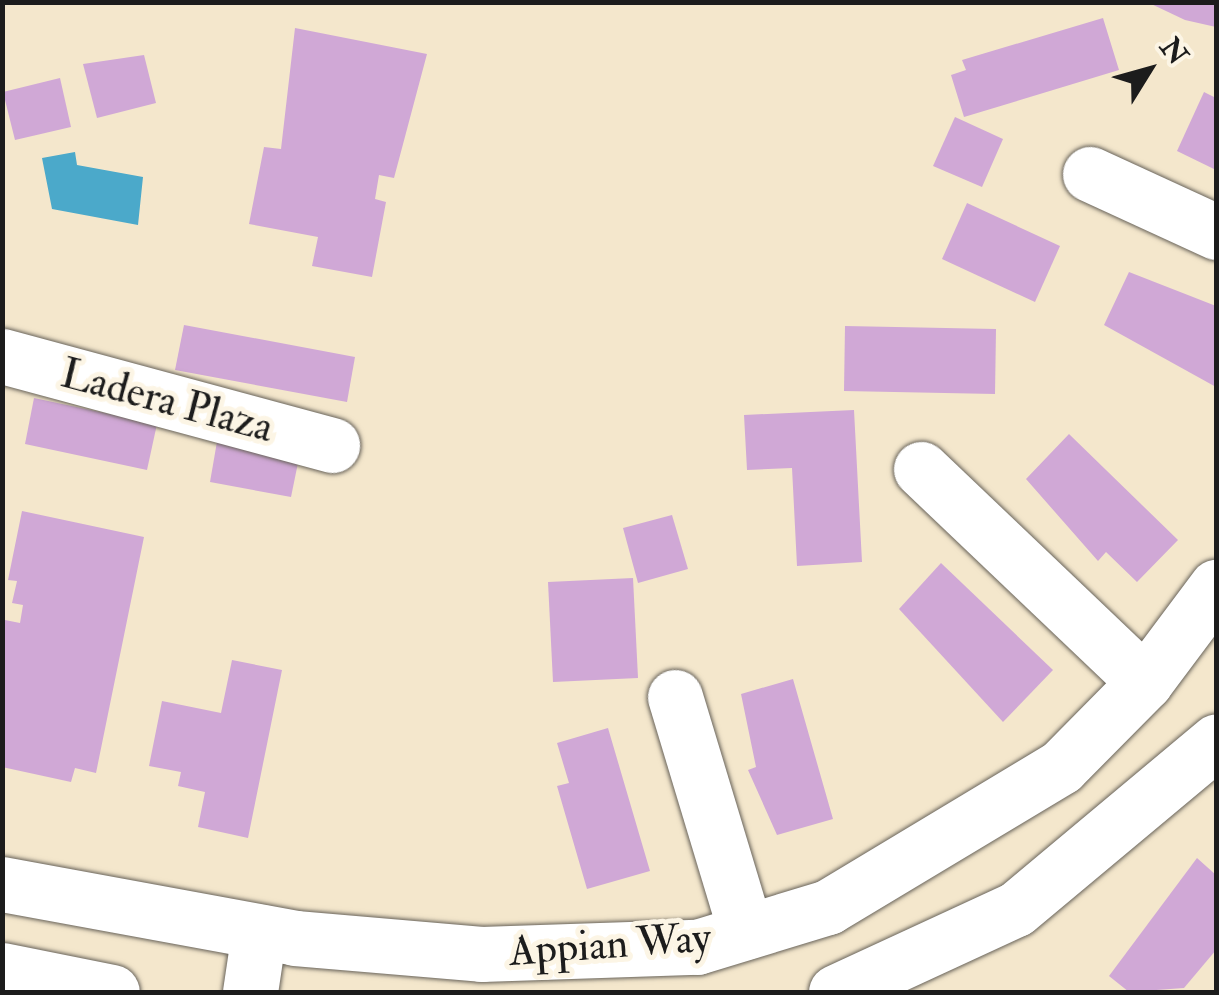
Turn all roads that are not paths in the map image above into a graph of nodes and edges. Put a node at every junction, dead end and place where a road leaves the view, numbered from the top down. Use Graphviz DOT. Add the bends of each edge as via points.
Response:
graph roads {
  1 [pos="1090,174"];
  2 [pos="1216,232"];
  3 [pos="2,356"];
  4 [pos="332,445"];
  5 [pos="920,468"];
  6 [pos="1216,588"];
  7 [pos="1146,682"];
  8 [pos="675,697"];
  9 [pos="1216,742"];
  10 [pos="2,884"];
  11 [pos="260,932"];
  12 [pos="746,932"];
  13 [pos="2,970"];
  14 [pos="112,992"];
  15 [pos="250,992"];
  16 [pos="836,992"];
  1 -- 2 [label="street"];
  3 -- 4 [label="street, Ladera Plaza"];
  5 -- 7 [label="street"];
  6 -- 7 [label="street, Appian Way"];
  7 -- 12 [label="street, Appian Way" via="1060,767 928,851 828,907"];
  8 -- 12 [label="street"];
  9 -- 16 [label="street" via="1016,909"];
  10 -- 11 [label="street, Appian Way"];
  11 -- 12 [label="street, Appian Way" via="480,954 698,947"];
  11 -- 15 [label="street"];
  13 -- 14 [label="street"];
}
